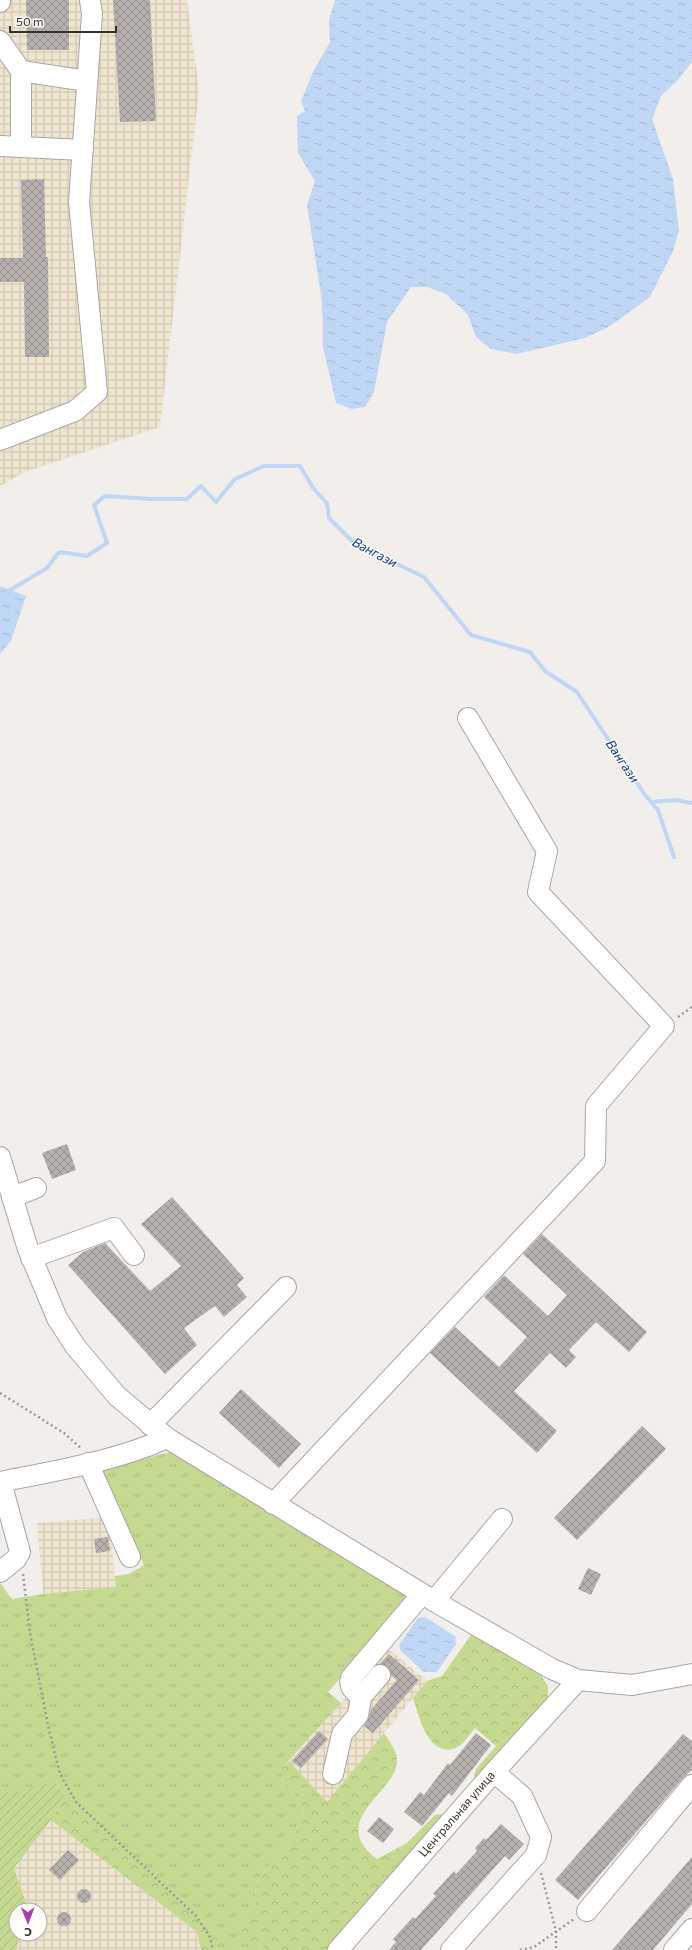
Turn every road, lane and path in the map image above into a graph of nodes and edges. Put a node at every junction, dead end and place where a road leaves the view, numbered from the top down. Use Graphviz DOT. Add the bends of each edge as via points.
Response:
graph roads {
  1 [pos="90,0"];
  2 [pos="0,41"];
  3 [pos="21,71"];
  4 [pos="87,81"];
  5 [pos="0,146"];
  6 [pos="21,147"];
  7 [pos="83,150"];
  8 [pos="0,440"];
  9 [pos="468,718"];
  10 [pos="0,1157"];
  11 [pos="36,1188"];
  12 [pos="12,1197"];
  13 [pos="134,1255"];
  14 [pos="31,1258"];
  15 [pos="286,1287"];
  16 [pos="0,1393"];
  17 [pos="150,1425"];
  18 [pos="167,1438"];
  19 [pos="88,1463"];
  20 [pos="0,1482"];
  21 [pos="273,1504"];
  22 [pos="502,1519"];
  23 [pos="20,1552"];
  24 [pos="130,1557"];
  25 [pos="0,1572"];
  26 [pos="428,1597"];
  27 [pos="692,1674"];
  28 [pos="380,1675"];
  29 [pos="578,1680"];
  30 [pos="361,1697"];
  31 [pos="494,1772"];
  32 [pos="333,1774"];
  33 [pos="692,1785"];
  34 [pos="536,1855"];
  35 [pos="587,1910"];
  36 [pos="692,1929"];
  37 [pos="556,1931"];
  38 [pos="213,1950"];
  39 [pos="338,1950"];
  40 [pos="451,1950"];
  41 [pos="520,1950"];
  42 [pos="556,1950"];
  43 [pos="674,1950"];
  1 -- 4 [label="street" via="92,14"];
  2 -- 3 [label="street"];
  3 -- 4 [label="street"];
  3 -- 6 [label="street"];
  4 -- 7 [label="street"];
  5 -- 6 [label="street"];
  6 -- 7 [label="street"];
  7 -- 8 [label="street" via="79,202 97,392 75,411"];
  9 -- 21 [label="street" via="547,851 538,892 664,1026 596,1106 595,1161"];
  10 -- 12 [label="street"];
  11 -- 12 [label="street"];
  12 -- 14 [label="street"];
  13 -- 14 [label="street" via="114,1228"];
  14 -- 17 [label="street" via="57,1318 75,1346 117,1396"];
  15 -- 17 [label="street"];
  16 -- 19 [label="path" via="64,1433 81,1447"];
  17 -- 18 [label="street"];
  18 -- 19 [label="street"];
  18 -- 21 [label="street"];
  19 -- 20 [label="street"];
  19 -- 24 [label="street"];
  20 -- 23 [label="street"];
  21 -- 26 [label="street"];
  22 -- 26 [label="street"];
  23 -- 25 [label="street" via="16,1559"];
  23 -- 38 [label="path" via="30,1633 60,1774 76,1802 196,1916 210,1937"];
  26 -- 29 [label="street" via="520,1651"];
  26 -- 30 [label="street" via="351,1678 351,1687"];
  27 -- 29 [label="street" via="632,1685"];
  28 -- 30 [label="street"];
  29 -- 31 [label="street, Центральная улица"];
  30 -- 32 [label="street" via="358,1715 342,1734"];
  31 -- 34 [label="street" via="522,1796 540,1837"];
  31 -- 39 [label="street, Центральная улица"];
  33 -- 35 [label="street"];
  34 -- 37 [label="path"];
  34 -- 40 [label="street"];
  35 -- 37 [label="path"];
  36 -- 43 [label="street"];
  37 -- 41 [label="path" via="534,1946"];
  37 -- 42 [label="path"];
}
